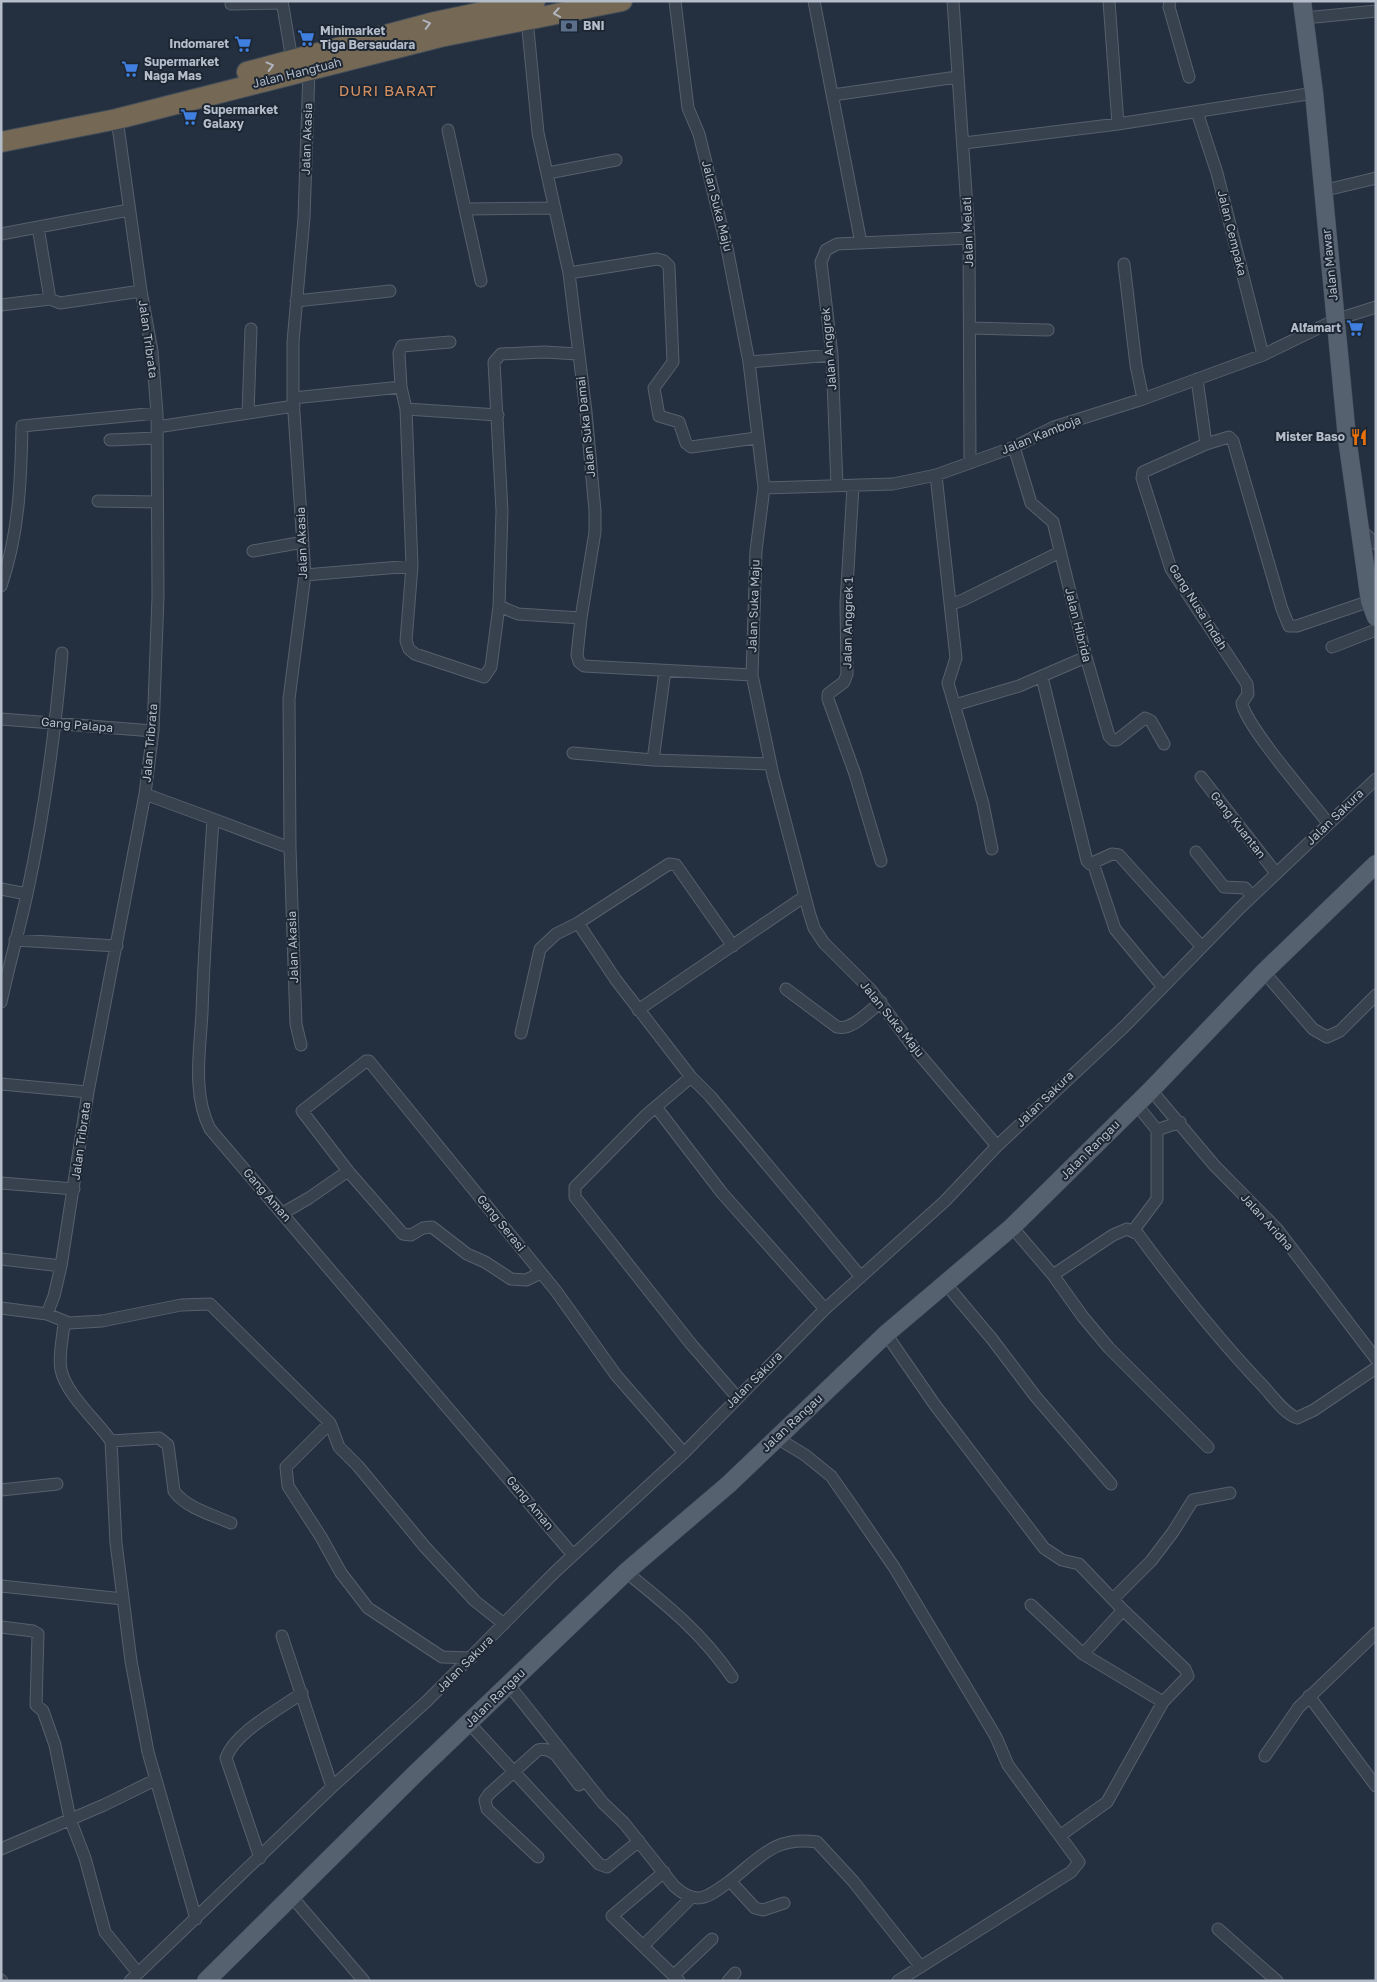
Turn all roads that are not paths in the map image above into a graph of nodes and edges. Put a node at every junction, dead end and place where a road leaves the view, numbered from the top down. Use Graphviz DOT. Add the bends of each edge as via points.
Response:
graph roads {
  1 [pos="622,1"];
  2 [pos="674,1"];
  3 [pos="814,1"];
  4 [pos="953,1"];
  5 [pos="1109,1"];
  6 [pos="1170,1"];
  7 [pos="282,2"];
  8 [pos="231,4"];
  9 [pos="531,10"];
  10 [pos="1303,10"];
  11 [pos="1376,11"];
  12 [pos="292,60"];
  13 [pos="309,71"];
  14 [pos="957,77"];
  15 [pos="1189,77"];
  16 [pos="1314,93"];
  17 [pos="833,95"];
  18 [pos="1197,112"];
  19 [pos="118,119"];
  20 [pos="1118,124"];
  21 [pos="1,128"];
  22 [pos="448,130"];
  23 [pos="1,142"];
  24 [pos="964,143"];
  25 [pos="616,160"];
  26 [pos="548,173"];
  27 [pos="1376,178"];
  28 [pos="1322,191"];
  29 [pos="554,208"];
  30 [pos="465,209"];
  31 [pos="129,210"];
  32 [pos="38,227"];
  33 [pos="1,234"];
  34 [pos="969,238"];
  35 [pos="861,243"];
  36 [pos="1124,264"];
  37 [pos="568,272"];
  38 [pos="481,281"];
  39 [pos="140,291"];
  40 [pos="390,291"];
  41 [pos="50,299"];
  42 [pos="296,301"];
  43 [pos="1,305"];
  44 [pos="1376,307"];
  45 [pos="1335,320"];
  46 [pos="251,328"];
  47 [pos="970,328"];
  48 [pos="1048,330"];
  49 [pos="450,342"];
  50 [pos="578,354"];
  51 [pos="832,355"];
  52 [pos="1263,355"];
  53 [pos="749,362"];
  54 [pos="1197,379"];
  55 [pos="402,387"];
  56 [pos="1142,399"];
  57 [pos="294,402"];
  58 [pos="406,409"];
  59 [pos="156,413"];
  60 [pos="248,413"];
  61 [pos="498,415"];
  62 [pos="157,432"];
  63 [pos="756,438"];
  64 [pos="110,440"];
  65 [pos="1206,444"];
  66 [pos="1014,447"];
  67 [pos="970,463"];
  68 [pos="936,475"];
  69 [pos="837,486"];
  70 [pos="853,487"];
  71 [pos="764,488"];
  72 [pos="98,501"];
  73 [pos="157,502"];
  74 [pos="1358,527"];
  75 [pos="303,542"];
  76 [pos="1376,544"];
  77 [pos="253,551"];
  78 [pos="1060,552"];
  79 [pos="412,566"];
  80 [pos="305,574"];
  81 [pos="1,586"];
  82 [pos="952,604"];
  83 [pos="499,606"];
  84 [pos="1373,609"];
  85 [pos="581,618"];
  86 [pos="1376,630"];
  87 [pos="1332,647"];
  88 [pos="62,653"];
  89 [pos="1086,657"];
  90 [pos="665,671"];
  91 [pos="752,675"];
  92 [pos="1042,677"];
  93 [pos="955,705"];
  94 [pos="1,719"];
  95 [pos="56,724"];
  96 [pos="153,731"];
  97 [pos="1164,744"];
  98 [pos="573,752"];
  99 [pos="653,760"];
  100 [pos="770,764"];
  101 [pos="1201,777"];
  102 [pos="1376,779"];
  103 [pos="145,794"];
  104 [pos="214,819"];
  105 [pos="1328,823"];
  106 [pos="290,848"];
  107 [pos="992,849"];
  108 [pos="1196,852"];
  109 [pos="881,861"];
  110 [pos="1093,863"];
  111 [pos="1376,864"];
  112 [pos="1276,873"];
  113 [pos="1,889"];
  114 [pos="27,894"];
  115 [pos="805,896"];
  116 [pos="1252,896"];
  117 [pos="578,923"];
  118 [pos="15,940"];
  119 [pos="117,946"];
  120 [pos="733,946"];
  121 [pos="1202,947"];
  122 [pos="1264,972"];
  123 [pos="3,980"];
  124 [pos="1163,987"];
  125 [pos="786,989"];
  126 [pos="1376,995"];
  127 [pos="1,1002"];
  128 [pos="881,1002"];
  129 [pos="638,1010"];
  130 [pos="521,1033"];
  131 [pos="301,1045"];
  132 [pos="691,1077"];
  133 [pos="1,1084"];
  134 [pos="1151,1090"];
  135 [pos="88,1092"];
  136 [pos="1136,1104"];
  137 [pos="656,1107"];
  138 [pos="1180,1122"];
  139 [pos="1157,1130"];
  140 [pos="997,1146"];
  141 [pos="348,1171"];
  142 [pos="1,1183"];
  143 [pos="74,1189"];
  144 [pos="283,1213"];
  145 [pos="1012,1227"];
  146 [pos="1133,1231"];
  147 [pos="1,1259"];
  148 [pos="61,1266"];
  149 [pos="542,1273"];
  150 [pos="1053,1275"];
  151 [pos="860,1277"];
  152 [pos="945,1283"];
  153 [pos="1,1308"];
  154 [pos="825,1309"];
  155 [pos="46,1314"];
  156 [pos="64,1323"];
  157 [pos="886,1334"];
  158 [pos="1376,1360"];
  159 [pos="1376,1368"];
  160 [pos="737,1397"];
  161 [pos="330,1424"];
  162 [pos="777,1438"];
  163 [pos="112,1441"];
  164 [pos="1208,1447"];
  165 [pos="684,1453"];
  166 [pos="57,1484"];
  167 [pos="1111,1484"];
  168 [pos="1,1490"];
  169 [pos="1230,1492"];
  170 [pos="231,1523"];
  171 [pos="573,1555"];
  172 [pos="626,1572"];
  173 [pos="1,1586"];
  174 [pos="123,1599"];
  175 [pos="1113,1599"];
  176 [pos="1031,1605"];
  177 [pos="1123,1610"];
  178 [pos="504,1624"];
  179 [pos="1,1626"];
  180 [pos="1376,1633"];
  181 [pos="282,1636"];
  182 [pos="1083,1654"];
  183 [pos="471,1658"];
  184 [pos="732,1678"];
  185 [pos="509,1685"];
  186 [pos="302,1693"];
  187 [pos="1309,1696"];
  188 [pos="1163,1702"];
  189 [pos="469,1723"];
  190 [pos="1265,1756"];
  191 [pos="514,1772"];
  192 [pos="155,1780"];
  193 [pos="579,1785"];
  194 [pos="1376,1786"];
  195 [pos="332,1787"];
  196 [pos="70,1819"];
  197 [pos="1061,1835"];
  198 [pos="640,1842"];
  199 [pos="1,1849"];
  200 [pos="538,1857"];
  201 [pos="260,1858"];
  202 [pos="664,1872"];
  203 [pos="730,1882"];
  204 [pos="292,1897"];
  205 [pos="691,1898"];
  206 [pos="784,1903"];
  207 [pos="196,1919"];
  208 [pos="1218,1929"];
  209 [pos="712,1939"];
  210 [pos="643,1946"];
  211 [pos="921,1967"];
  212 [pos="134,1977"];
  213 [pos="676,1978"];
  214 [pos="206,1981"];
  215 [pos="364,1981"];
  216 [pos="898,1981"];
  217 [pos="1277,1981"];
  1 -- 9 [label="highway, Jalan Hangtuah, one-way"];
  2 -- 53 [label="street, Jalan Suka Maju" via="688,108 699,134 727,248"];
  3 -- 17 [label="street"];
  4 -- 14 [label="street, Jalan Melati"];
  5 -- 20 [label="street"];
  6 -- 15 [label="street"];
  7 -- 8 [label="street"];
  7 -- 12 [label="street"];
  12 -- 9 [label="highway, Jalan Hangtuah, one-way" via="435,22"];
  9 -- 13 [label="highway, Jalan Hangtuah"];
  9 -- 26 [label="street, Jalan Suka Damai" via="538,133"];
  10 -- 11 [label="street"];
  10 -- 16 [label="main road, Jalan Mawar"];
  21 -- 12 [label="highway, Jalan Hangtuah, one-way" via="119,105"];
  13 -- 19 [label="highway, Jalan Hangtuah"];
  13 -- 42 [label="street, Jalan Akasia" via="304,218"];
  14 -- 17 [label="street"];
  14 -- 24 [label="street, Jalan Melati"];
  16 -- 18 [label="street"];
  16 -- 28 [label="main road, Jalan Mawar"];
  17 -- 35 [label="street"];
  18 -- 20 [label="street"];
  18 -- 52 [label="street, Jalan Cempaka" via="1217,173"];
  19 -- 23 [label="highway, Jalan Hangtuah"];
  19 -- 31 [label="street, Jalan Tribrata"];
  20 -- 24 [label="street"];
  22 -- 30 [label="street"];
  24 -- 34 [label="street, Jalan Melati"];
  25 -- 26 [label="street"];
  26 -- 29 [label="street, Jalan Suka Damai"];
  27 -- 28 [label="street"];
  28 -- 45 [label="main road, Jalan Mawar"];
  29 -- 30 [label="street"];
  29 -- 37 [label="street, Jalan Suka Damai"];
  30 -- 38 [label="street"];
  31 -- 32 [label="street"];
  31 -- 39 [label="street, Jalan Tribrata"];
  32 -- 33 [label="street"];
  32 -- 41 [label="street"];
  34 -- 35 [label="street, Jalan Anggrek"];
  34 -- 47 [label="street, Jalan Melati"];
  35 -- 51 [label="street, Jalan Anggrek" via="837,244 826,250 821,258"];
  36 -- 56 [label="street"];
  37 -- 50 [label="street, Jalan Suka Damai"];
  37 -- 63 [label="street" via="657,259 664,261 669,266 673,362 654,388 659,416 679,422 686,443 691,447"];
  39 -- 41 [label="street" via="60,303"];
  39 -- 59 [label="street, Jalan Tribrata" via="152,351"];
  40 -- 42 [label="street"];
  41 -- 43 [label="street"];
  42 -- 57 [label="street, Jalan Akasia"];
  44 -- 45 [label="street, Jalan Kamboja"];
  45 -- 52 [label="street, Jalan Kamboja"];
  45 -- 74 [label="main road, Jalan Mawar"];
  46 -- 60 [label="street"];
  47 -- 48 [label="street"];
  47 -- 67 [label="street, Jalan Melati"];
  49 -- 55 [label="street" via="402,346 399,353"];
  50 -- 61 [label="street" via="499,355 494,362"];
  50 -- 85 [label="street, Jalan Suka Damai" via="595,511 595,532"];
  51 -- 53 [label="street"];
  51 -- 69 [label="street, Jalan Anggrek"];
  52 -- 54 [label="street, Jalan Kamboja"];
  53 -- 63 [label="street, Jalan Suka Maju"];
  54 -- 56 [label="street, Jalan Kamboja"];
  54 -- 65 [label="street"];
  55 -- 57 [label="street"];
  55 -- 58 [label="street"];
  56 -- 66 [label="street, Jalan Kamboja" via="1054,427"];
  57 -- 60 [label="street"];
  57 -- 75 [label="street, Jalan Akasia"];
  58 -- 61 [label="street"];
  58 -- 79 [label="street"];
  59 -- 62 [label="street, Jalan Tribrata"];
  59 -- 81 [label="street" via="22,426 20,496 9,562"];
  60 -- 62 [label="street"];
  61 -- 83 [label="street" via="502,511"];
  62 -- 64 [label="street"];
  62 -- 73 [label="street, Jalan Tribrata"];
  63 -- 71 [label="street, Jalan Suka Maju"];
  65 -- 84 [label="street, Gang Nusa Indah" via="1232,438 1289,626"];
  65 -- 105 [label="street, Gang Nusa Indah" via="1143,472 1142,478 1171,569 1247,684 1248,694 1242,703 1246,713"];
  66 -- 67 [label="street, Jalan Kamboja"];
  66 -- 78 [label="street, Jalan Hibrida" via="1031,503 1053,522"];
  67 -- 68 [label="street, Jalan Kamboja"];
  68 -- 70 [label="street, Jalan Kamboja" via="893,484"];
  68 -- 82 [label="street"];
  69 -- 70 [label="street, Jalan Kamboja"];
  69 -- 71 [label="street, Jalan Kamboja"];
  70 -- 109 [label="street, Jalan Anggrek 1" via="846,603 847,674 844,682 828,694 828,699"];
  71 -- 91 [label="street, Jalan Suka Maju" via="756,550"];
  72 -- 73 [label="street"];
  73 -- 96 [label="street, Jalan Tribrata" via="158,597"];
  74 -- 76 [label="street"];
  74 -- 84 [label="main road, Jalan Mawar"];
  75 -- 77 [label="street"];
  75 -- 80 [label="street, Jalan Akasia"];
  78 -- 82 [label="street"];
  78 -- 89 [label="street, Jalan Hibrida"];
  79 -- 80 [label="street"];
  79 -- 83 [label="street" via="406,641 415,654 484,677 491,667"];
  80 -- 106 [label="street, Jalan Akasia" via="290,699"];
  82 -- 93 [label="street" via="956,663 948,683"];
  83 -- 85 [label="street" via="518,614"];
  85 -- 90 [label="street, Jalan Suka Damai" via="577,655 582,666"];
  86 -- 87 [label="street"];
  88 -- 95 [label="street"];
  89 -- 92 [label="street"];
  89 -- 97 [label="street, Jalan Hibrida" via="1111,739 1117,740 1145,718 1151,721"];
  90 -- 91 [label="street, Jalan Suka Damai"];
  90 -- 99 [label="street"];
  91 -- 100 [label="street, Jalan Suka Maju"];
  92 -- 93 [label="street"];
  92 -- 110 [label="street" via="1083,850 1087,861"];
  93 -- 107 [label="street"];
  94 -- 95 [label="street, Gang Palapa"];
  95 -- 96 [label="street, Gang Palapa"];
  95 -- 114 [label="street"];
  96 -- 103 [label="street, Jalan Tribrata"];
  98 -- 99 [label="street"];
  99 -- 100 [label="street"];
  100 -- 115 [label="street, Jalan Suka Maju"];
  101 -- 112 [label="street, Gang Kuantan"];
  102 -- 105 [label="street, Jalan Sakura"];
  103 -- 104 [label="street"];
  103 -- 119 [label="street, Jalan Tribrata"];
  104 -- 106 [label="street"];
  104 -- 144 [label="street, Gang Aman" via="204,949 199,1082 202,1108 210,1128"];
  105 -- 112 [label="street, Jalan Sakura"];
  106 -- 131 [label="street, Jalan Akasia" via="296,1024"];
  108 -- 116 [label="street" via="1224,887 1245,888"];
  110 -- 121 [label="street" via="1112,854 1119,855"];
  110 -- 124 [label="street" via="1115,929"];
  111 -- 122 [label="main road, Jalan Rangau"];
  112 -- 116 [label="street, Jalan Sakura"];
  113 -- 114 [label="street"];
  114 -- 118 [label="street"];
  115 -- 120 [label="street"];
  115 -- 128 [label="street, Jalan Suka Maju" via="818,936"];
  116 -- 121 [label="street, Jalan Sakura"];
  117 -- 120 [label="street" via="672,863"];
  117 -- 129 [label="street"];
  117 -- 130 [label="street" via="556,934 540,949"];
  118 -- 119 [label="street"];
  118 -- 123 [label="street"];
  119 -- 135 [label="street, Jalan Tribrata"];
  120 -- 129 [label="street"];
  121 -- 124 [label="street, Jalan Sakura"];
  122 -- 126 [label="street" via="1313,1029 1327,1037 1340,1031"];
  122 -- 134 [label="main road, Jalan Rangau"];
  123 -- 127 [label="street"];
  124 -- 140 [label="street, Jalan Sakura"];
  125 -- 128 [label="street" via="836,1028 842,1029"];
  128 -- 140 [label="street, Jalan Suka Maju" via="914,1048"];
  129 -- 132 [label="street"];
  132 -- 137 [label="street"];
  132 -- 151 [label="street"];
  133 -- 135 [label="street"];
  134 -- 136 [label="main road, Jalan Rangau"];
  134 -- 138 [label="street, Jalan Aridha"];
  135 -- 143 [label="street, Jalan Tribrata"];
  136 -- 139 [label="street"];
  136 -- 145 [label="main road, Jalan Rangau"];
  137 -- 154 [label="street" via="722,1193"];
  137 -- 160 [label="street" via="575,1187 575,1197"];
  138 -- 139 [label="street"];
  138 -- 158 [label="street, Jalan Aridha" via="1214,1165 1277,1229"];
  139 -- 146 [label="street" via="1156,1199"];
  140 -- 151 [label="street, Jalan Sakura" via="945,1201"];
  141 -- 144 [label="street"];
  141 -- 149 [label="street" via="403,1234 410,1235 432,1227 467,1254 511,1279 526,1280"];
  141 -- 149 [label="street, Gang Serasi" via="302,1111 366,1061 371,1062"];
  142 -- 143 [label="street"];
  143 -- 148 [label="street, Jalan Tribrata"];
  144 -- 171 [label="street, Gang Aman"];
  145 -- 150 [label="street"];
  145 -- 152 [label="main road, Jalan Rangau"];
  146 -- 150 [label="street" via="1127,1229 1113,1235"];
  146 -- 159 [label="street" via="1244,1366 1292,1416 1305,1416"];
  147 -- 148 [label="street"];
  148 -- 155 [label="street, Jalan Tribrata"];
  149 -- 165 [label="street, Gang Serasi" via="616,1375"];
  150 -- 164 [label="street" via="1109,1348"];
  151 -- 154 [label="street, Jalan Sakura"];
  152 -- 157 [label="main road, Jalan Rangau"];
  152 -- 167 [label="street"];
  153 -- 155 [label="street"];
  154 -- 160 [label="street, Jalan Sakura"];
  155 -- 156 [label="street"];
  156 -- 161 [label="street" via="102,1321 181,1305 210,1304"];
  156 -- 163 [label="street" via="60,1364 63,1376"];
  157 -- 162 [label="main road, Jalan Rangau"];
  157 -- 175 [label="street" via="935,1405 1044,1548 1062,1560 1079,1564"];
  160 -- 165 [label="street, Jalan Sakura"];
  161 -- 178 [label="street" via="339,1447 425,1547 475,1601"];
  161 -- 183 [label="street" via="286,1467 288,1486 341,1573 368,1608 442,1657"];
  162 -- 172 [label="main road, Jalan Rangau"];
  162 -- 197 [label="street" via="805,1454 831,1476 894,1567 996,1737 1008,1765"];
  163 -- 170 [label="street" via="164,1440 168,1445 174,1491 178,1497"];
  163 -- 174 [label="street" via="116,1543"];
  165 -- 171 [label="street, Jalan Sakura"];
  166 -- 168 [label="street"];
  169 -- 175 [label="street" via="1193,1500 1151,1561"];
  171 -- 178 [label="street, Jalan Sakura"];
  172 -- 184 [label="street" via="684,1620 715,1653"];
  172 -- 185 [label="main road, Jalan Rangau"];
  173 -- 174 [label="street"];
  174 -- 192 [label="street" via="131,1661"];
  175 -- 177 [label="street"];
  176 -- 182 [label="street"];
  177 -- 182 [label="street"];
  177 -- 188 [label="street" via="1188,1672 1186,1680"];
  178 -- 183 [label="street, Jalan Sakura"];
  179 -- 196 [label="street" via="38,1634 36,1705 55,1745"];
  180 -- 187 [label="street"];
  181 -- 186 [label="street"];
  182 -- 188 [label="street"];
  183 -- 195 [label="street, Jalan Sakura"];
  185 -- 189 [label="main road, Jalan Rangau"];
  185 -- 198 [label="street" via="603,1803"];
  186 -- 195 [label="street"];
  186 -- 201 [label="street" via="246,1732 226,1758"];
  187 -- 190 [label="street"];
  187 -- 194 [label="street"];
  188 -- 197 [label="street" via="1107,1802"];
  189 -- 191 [label="street"];
  189 -- 204 [label="main road, Jalan Rangau"];
  191 -- 193 [label="street" via="538,1750 546,1749 556,1755"];
  191 -- 198 [label="street" via="602,1867"];
  191 -- 200 [label="street" via="488,1794 484,1806"];
  192 -- 196 [label="street"];
  192 -- 207 [label="street"];
  195 -- 201 [label="street, Jalan Sakura"];
  196 -- 199 [label="street"];
  196 -- 212 [label="street" via="106,1932"];
  197 -- 211 [label="street" via="1076,1856 1077,1866"];
  198 -- 202 [label="street"];
  201 -- 207 [label="street, Jalan Sakura"];
  202 -- 205 [label="street" via="674,1886"];
  202 -- 210 [label="street" via="612,1916"];
  203 -- 205 [label="street" via="703,1899"];
  203 -- 206 [label="street" via="756,1908 763,1910"];
  203 -- 211 [label="street" via="777,1845 792,1841 817,1842 853,1881"];
  204 -- 214 [label="main road, Jalan Rangau"];
  204 -- 215 [label="street"];
  205 -- 210 [label="street"];
  207 -- 212 [label="street, Jalan Sakura"];
  208 -- 217 [label="street"];
  209 -- 213 [label="street"];
  210 -- 213 [label="street"];
  211 -- 216 [label="street"];
}
